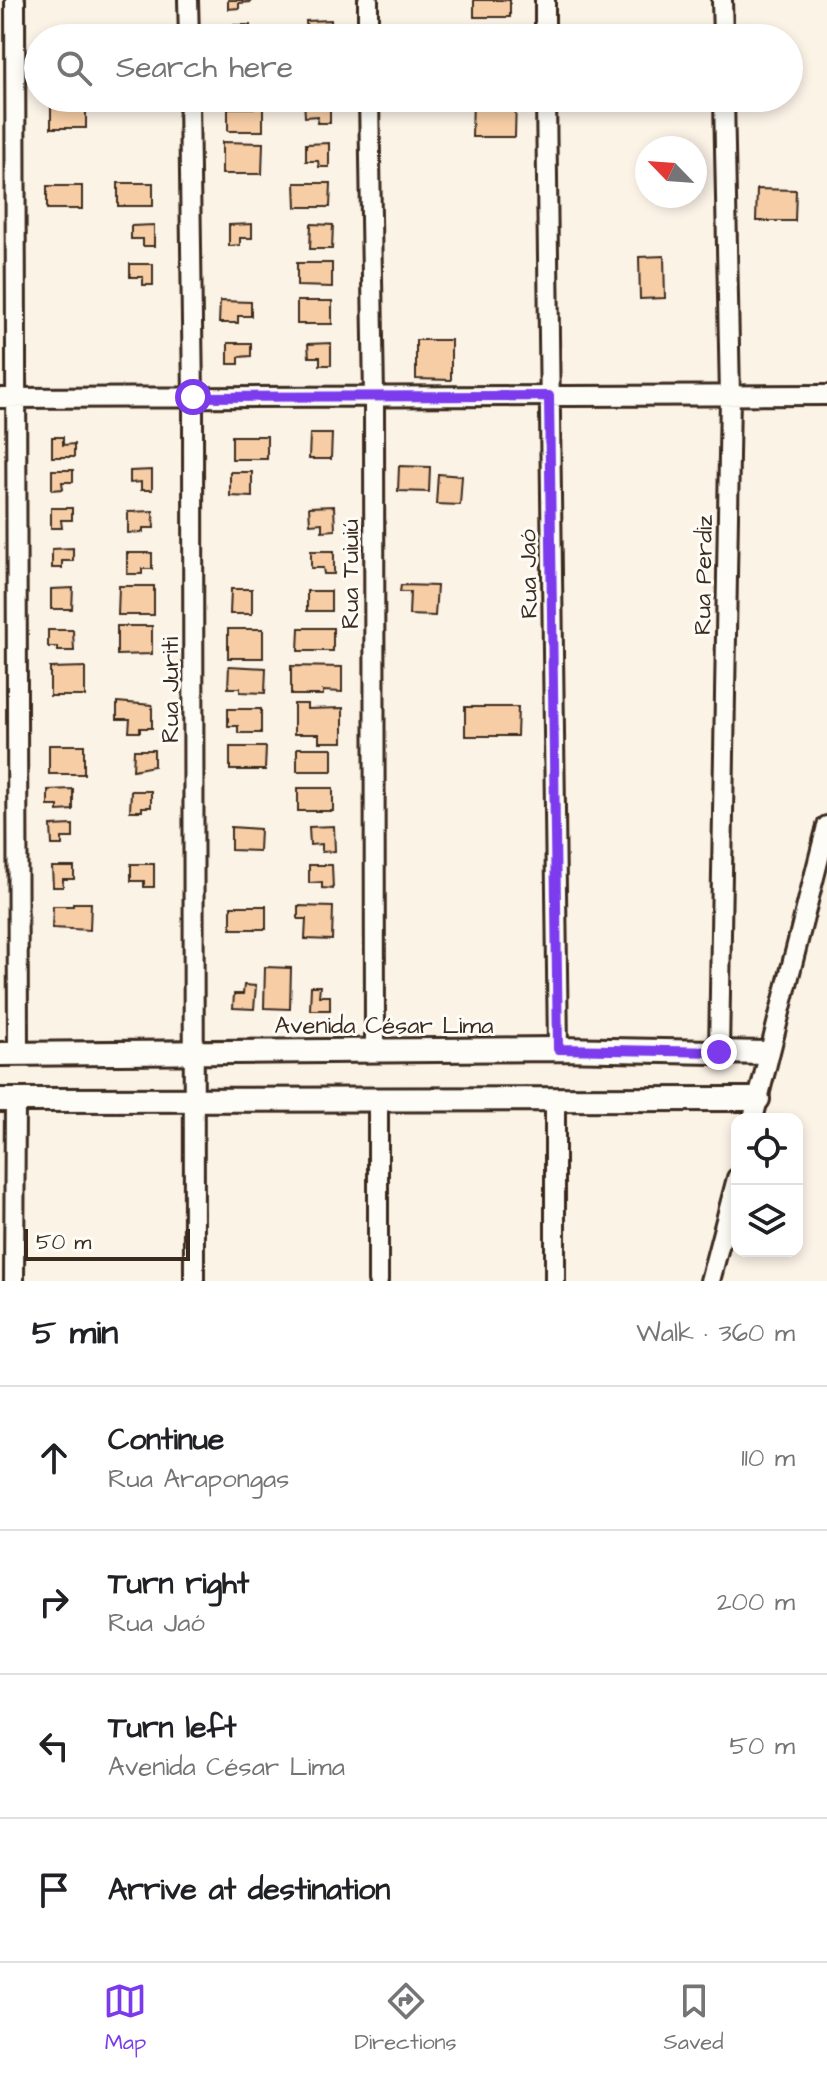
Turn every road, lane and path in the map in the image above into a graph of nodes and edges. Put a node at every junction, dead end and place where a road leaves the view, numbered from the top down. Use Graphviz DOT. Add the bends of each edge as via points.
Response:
graph roads {
  1 [pos="15,0"];
  2 [pos="188,0"];
  3 [pos="368,0"];
  4 [pos="545,0"];
  5 [pos="722,0"];
  6 [pos="189,24"];
  7 [pos="368,24"];
  8 [pos="545,24"];
  9 [pos="723,24"];
  10 [pos="189,112"];
  11 [pos="369,112"];
  12 [pos="546,112"];
  13 [pos="724,112"];
  14 [pos="827,395"];
  15 [pos="549,396"];
  16 [pos="730,396"];
  17 [pos="193,397"];
  18 [pos="374,397"];
  19 [pos="9,398"];
  20 [pos="827,826"];
  21 [pos="558,1049"];
  22 [pos="375,1051"];
  23 [pos="195,1052"];
  24 [pos="719,1052"];
  25 [pos="767,1053"];
  26 [pos="9,1054"];
  27 [pos="555,1098"];
  28 [pos="194,1099"];
  29 [pos="378,1099"];
  30 [pos="7,1100"];
  31 [pos="755,1109"];
  32 [pos="735,1185"];
  33 [pos="14,1281"];
  34 [pos="194,1281"];
  35 [pos="378,1281"];
  36 [pos="555,1281"];
  37 [pos="710,1281"];
  1 -- 19 [label="street"];
  2 -- 6 [label="street"];
  3 -- 7 [label="street"];
  4 -- 8 [label="street"];
  5 -- 9 [label="street"];
  10 -- 17 [label="street, Rua Juriti"];
  11 -- 18 [label="street, Rua Tuiuiú"];
  12 -- 15 [label="street, Rua Jaó"];
  13 -- 16 [label="street, Rua Perdiz"];
  14 -- 16 [label="street"];
  15 -- 16 [label="street"];
  15 -- 18 [label="street"];
  15 -- 21 [label="street, Rua Jaó"];
  16 -- 24 [label="street, Rua Perdiz"];
  17 -- 18 [label="street"];
  17 -- 19 [label="street"];
  17 -- 23 [label="street, Rua Juriti"];
  18 -- 22 [label="street, Rua Tuiuiú"];
  19 -- 26 [label="street"];
  20 -- 25 [label="street"];
  21 -- 22 [label="street, Avenida César Lima"];
  21 -- 24 [label="street, Avenida César Lima"];
  22 -- 23 [label="street, Avenida César Lima"];
  23 -- 26 [label="street, Avenida César Lima"];
  23 -- 28 [label="street, Rua Juriti"];
  24 -- 25 [label="street, Avenida César Lima"];
  25 -- 31 [label="street"];
  27 -- 29 [label="street"];
  27 -- 31 [label="street"];
  27 -- 36 [label="street"];
  28 -- 29 [label="street"];
  28 -- 30 [label="street"];
  28 -- 34 [label="street, Rua Juriti"];
  29 -- 35 [label="street"];
  30 -- 33 [label="street"];
  32 -- 37 [label="street"];
}
